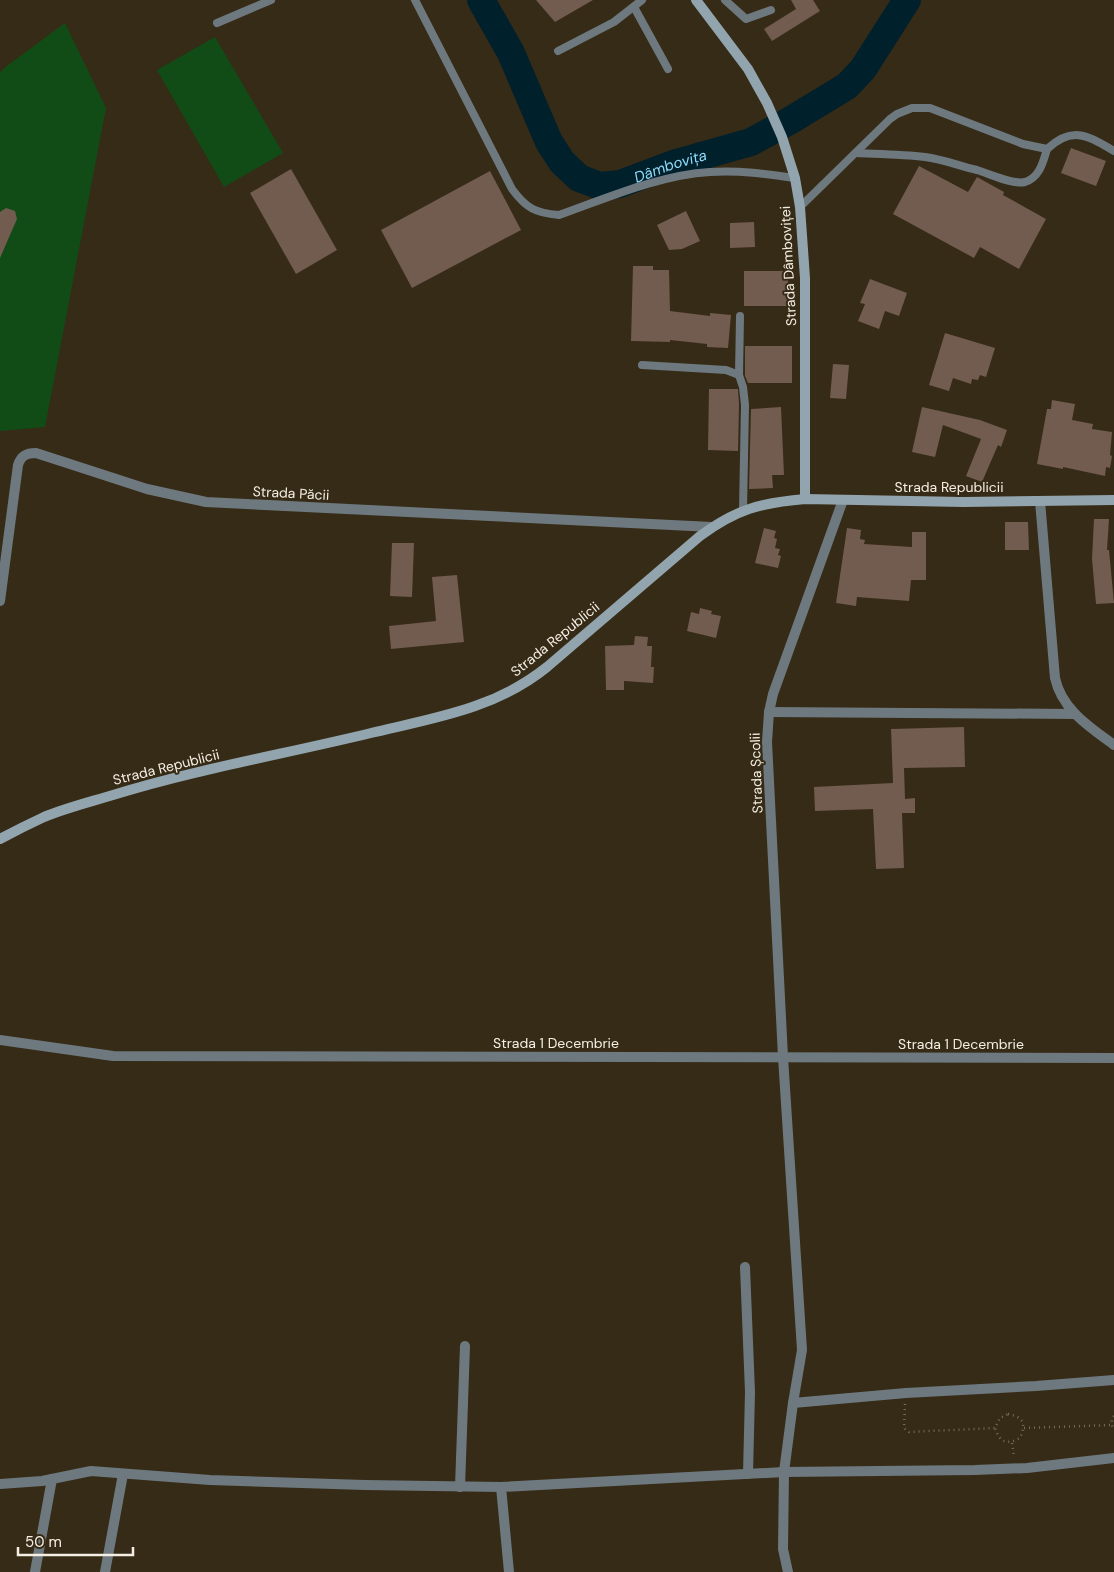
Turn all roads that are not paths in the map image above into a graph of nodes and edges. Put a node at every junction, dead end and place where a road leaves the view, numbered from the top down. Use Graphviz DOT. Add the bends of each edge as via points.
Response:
graph roads {
  1 [pos="271,0"];
  2 [pos="415,0"];
  3 [pos="642,0"];
  4 [pos="696,0"];
  5 [pos="725,0"];
  6 [pos="634,7"];
  7 [pos="771,10"];
  8 [pos="217,23"];
  9 [pos="558,51"];
  10 [pos="668,70"];
  11 [pos="1047,149"];
  12 [pos="1114,151"];
  13 [pos="856,153"];
  14 [pos="794,177"];
  15 [pos="800,207"];
  16 [pos="740,316"];
  17 [pos="642,365"];
  18 [pos="740,375"];
  19 [pos="804,499"];
  20 [pos="843,500"];
  21 [pos="1114,500"];
  22 [pos="1040,501"];
  23 [pos="743,510"];
  24 [pos="712,527"];
  25 [pos="0,601"];
  26 [pos="769,712"];
  27 [pos="1075,714"];
  28 [pos="1114,745"];
  29 [pos="0,839"];
  30 [pos="0,1040"];
  31 [pos="783,1057"];
  32 [pos="1114,1058"];
  33 [pos="745,1268"];
  34 [pos="465,1346"];
  35 [pos="1114,1380"];
  36 [pos="793,1403"];
  37 [pos="1114,1458"];
  38 [pos="784,1472"];
  39 [pos="123,1474"];
  40 [pos="748,1474"];
  41 [pos="52,1479"];
  42 [pos="0,1484"];
  43 [pos="460,1487"];
  44 [pos="501,1487"];
  45 [pos="35,1572"];
  46 [pos="105,1572"];
  47 [pos="509,1572"];
  48 [pos="788,1572"];
  1 -- 8 [label="lane"];
  2 -- 14 [label="lane" via="512,189 529,207 542,214 559,215 653,182 710,172 753,172"];
  3 -- 6 [label="lane"];
  4 -- 14 [label="main road, Strada Dâmboviței" via="748,68 782,137"];
  5 -- 7 [label="lane" via="746,19"];
  6 -- 9 [label="lane" via="614,22"];
  6 -- 10 [label="lane"];
  11 -- 12 [label="lane" via="1062,138 1082,135"];
  11 -- 13 [label="lane" via="1041,169 1032,179 1021,183 926,157"];
  11 -- 13 [label="lane" via="1023,144 921,107 897,114"];
  13 -- 15 [label="lane"];
  14 -- 15 [label="main road, Strada Dâmboviței"];
  15 -- 19 [label="main road, Strada Dâmboviței" via="804,278"];
  16 -- 18 [label="lane"];
  17 -- 18 [label="lane" via="726,370"];
  18 -- 23 [label="lane" via="745,405"];
  19 -- 20 [label="main road, Strada Republicii"];
  19 -- 23 [label="main road, Strada Republicii"];
  20 -- 22 [label="main road, Strada Republicii"];
  20 -- 26 [label="street, Strada Școlii"];
  21 -- 22 [label="main road, Strada Republicii"];
  22 -- 27 [label="street" via="1055,678 1063,699"];
  23 -- 24 [label="main road, Strada Republicii"];
  24 -- 25 [label="street, Strada Păcii" via="206,502 29,453 21,458 18,465"];
  24 -- 29 [label="main road, Strada Republicii" via="540,672 503,696 448,715 126,790 45,817"];
  26 -- 27 [label="street"];
  26 -- 31 [label="street, Strada Școlii" via="767,742"];
  27 -- 28 [label="street"];
  30 -- 31 [label="street, Strada 1 Decembrie" via="113,1056"];
  31 -- 32 [label="street, Strada 1 Decembrie"];
  31 -- 36 [label="street, Strada Școlii" via="802,1350"];
  33 -- 40 [label="street" via="750,1392"];
  34 -- 43 [label="street"];
  35 -- 36 [label="street" via="906,1392"];
  36 -- 38 [label="street, Strada Școlii"];
  37 -- 38 [label="street" via="1027,1468"];
  38 -- 40 [label="street"];
  38 -- 48 [label="street, Strada Școlii" via="783,1550"];
  39 -- 41 [label="street" via="91,1471"];
  39 -- 43 [label="street" via="210,1480"];
  39 -- 46 [label="street"];
  40 -- 44 [label="street"];
  41 -- 42 [label="street"];
  41 -- 45 [label="street"];
  43 -- 44 [label="street"];
  44 -- 47 [label="street"];
}
